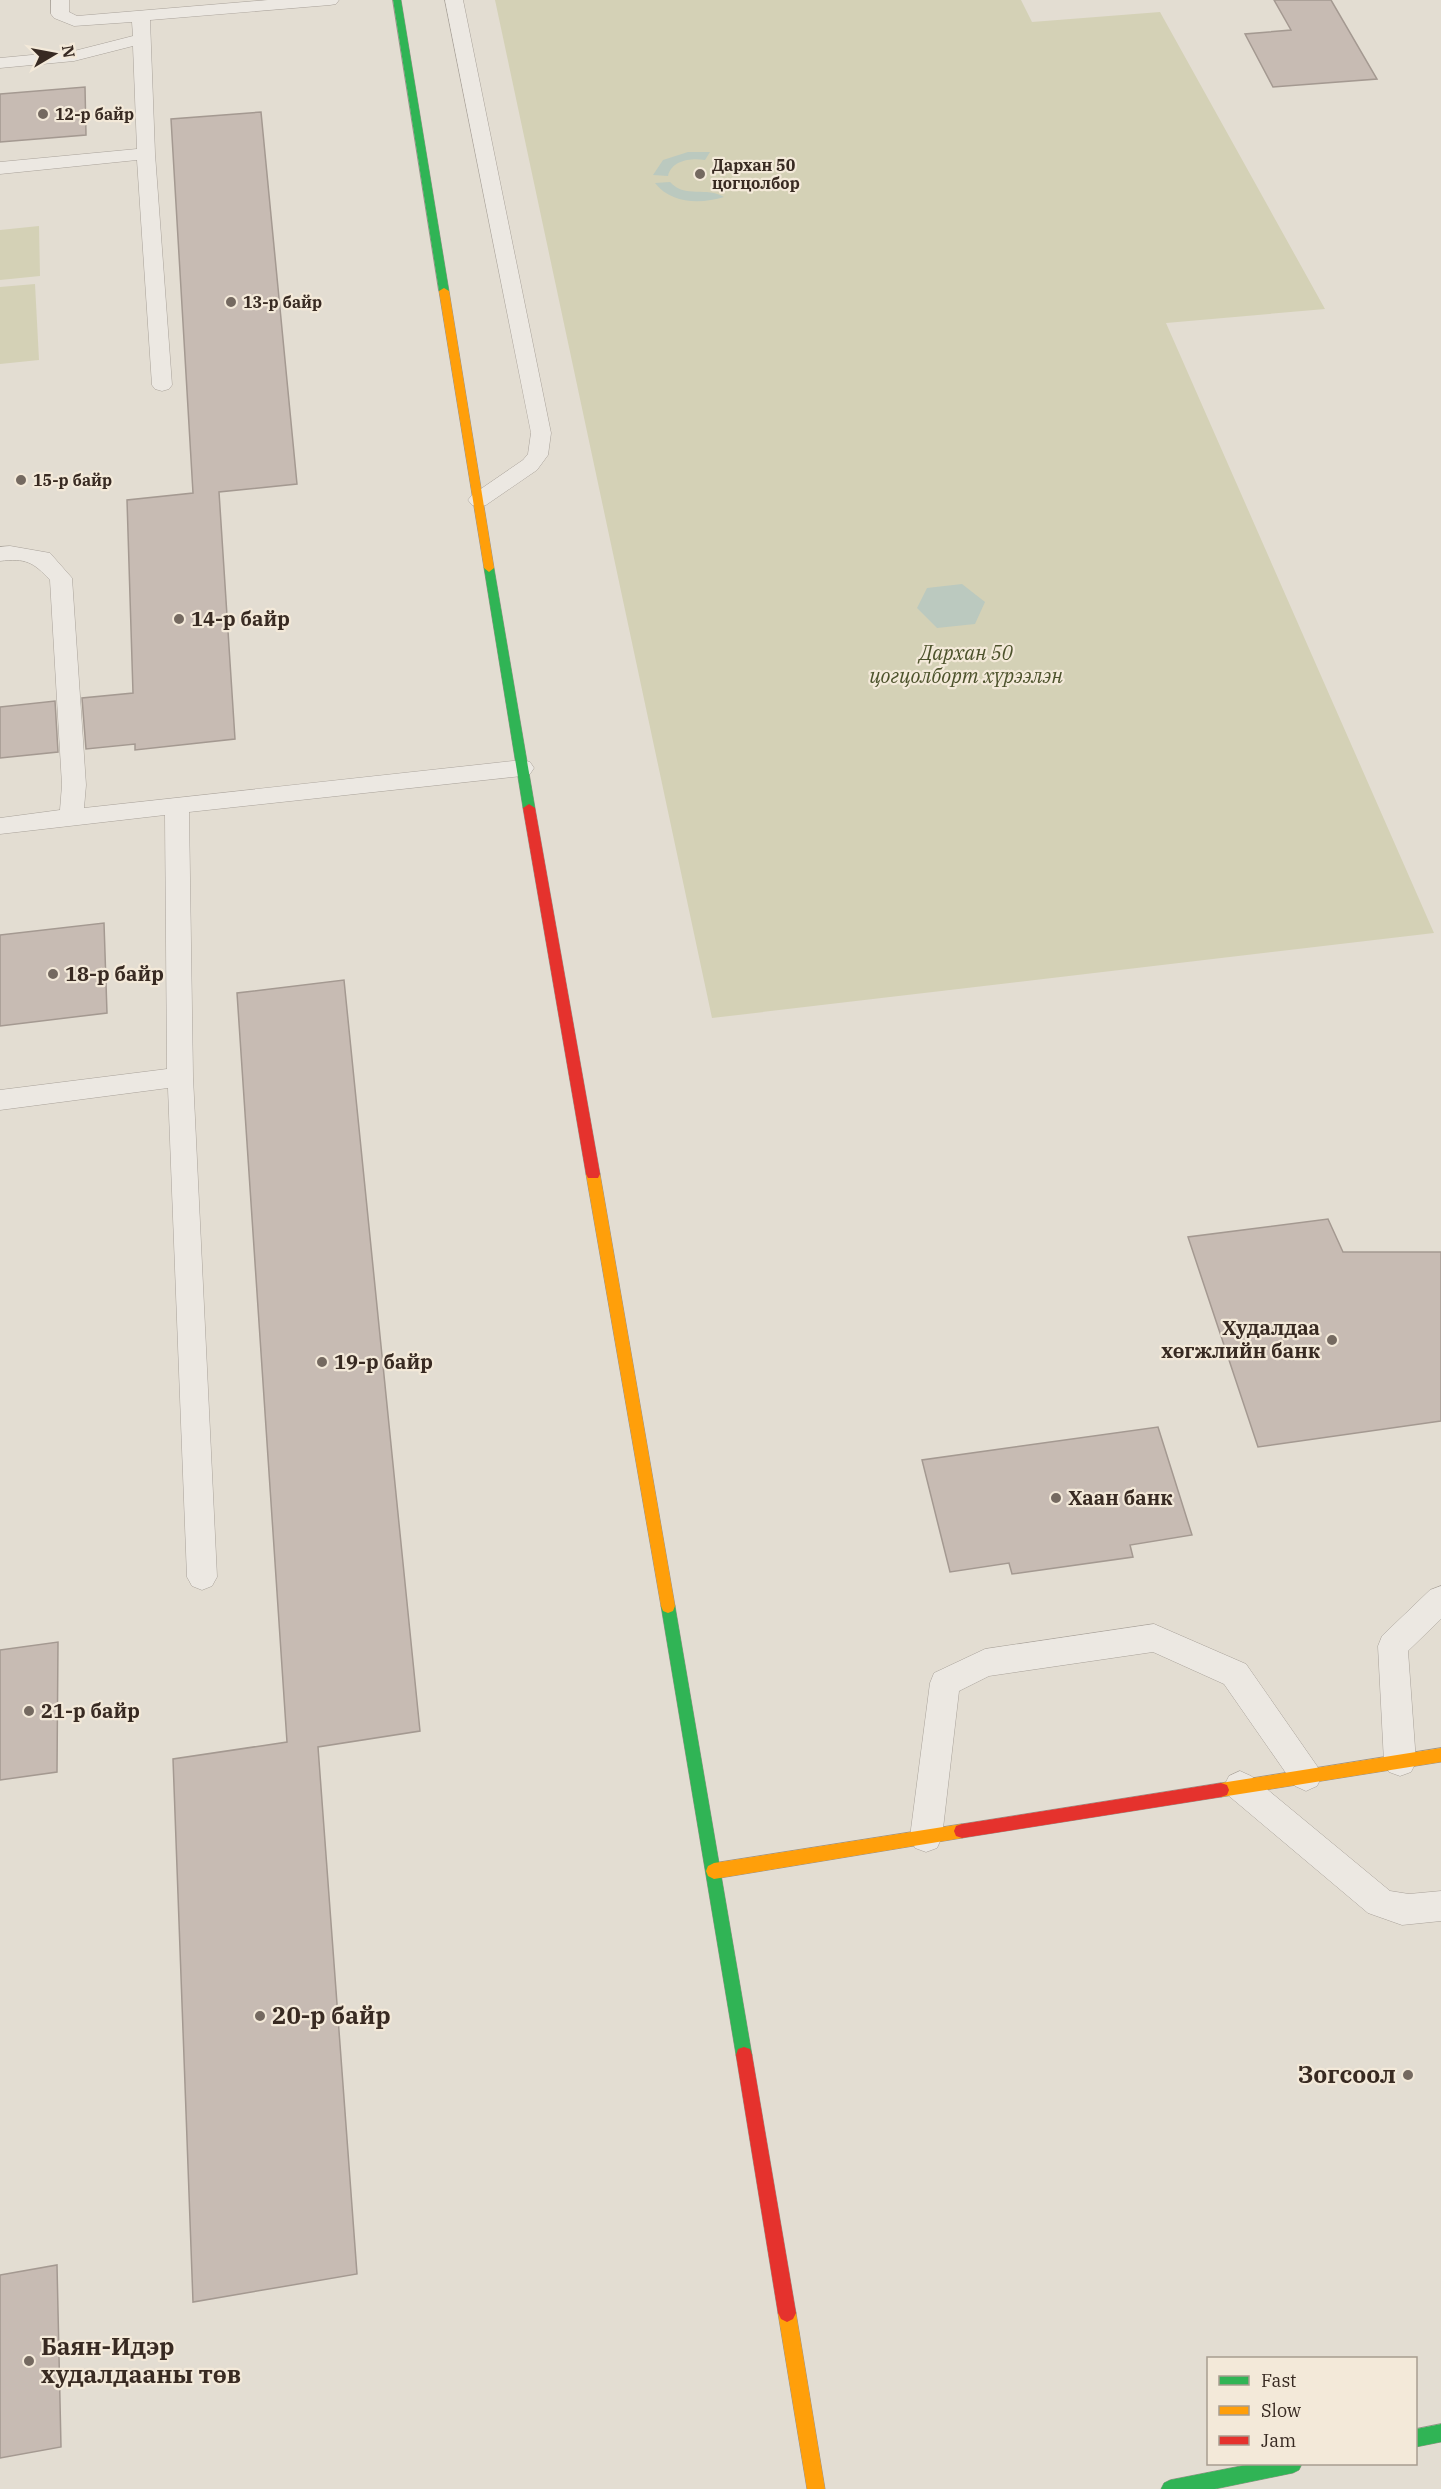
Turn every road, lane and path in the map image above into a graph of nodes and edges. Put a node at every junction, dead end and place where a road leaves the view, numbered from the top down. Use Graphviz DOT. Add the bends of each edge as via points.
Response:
graph roads {
  1 [pos="60,0"];
  2 [pos="330,0"];
  3 [pos="397,0"];
  4 [pos="454,0"];
  5 [pos="141,16"];
  6 [pos="141,39"];
  7 [pos="0,63"];
  8 [pos="146,154"];
  9 [pos="0,168"];
  10 [pos="162,386"];
  11 [pos="479,500"];
  12 [pos="0,554"];
  13 [pos="522,768"];
  14 [pos="177,805"];
  15 [pos="71,817"];
  16 [pos="0,826"];
  17 [pos="180,1077"];
  18 [pos="0,1100"];
  19 [pos="202,1577"];
  20 [pos="1441,1599"];
  21 [pos="1441,1755"];
  22 [pos="1400,1762"];
  23 [pos="1306,1776"];
  24 [pos="1240,1786"];
  25 [pos="926,1837"];
  26 [pos="714,1870"];
  27 [pos="1441,1906"];
  28 [pos="1441,2433"];
  29 [pos="1417,2438"];
  30 [pos="1284,2465"];
  31 [pos="816,2489"];
  32 [pos="1170,2489"];
  1 -- 5 [label="lane" via="60,14 74,21"];
  2 -- 5 [label="lane"];
  3 -- 11 [label="street"];
  4 -- 11 [label="lane" via="541,433 538,455 530,465"];
  5 -- 6 [label="lane"];
  6 -- 7 [label="lane" via="74,56"];
  6 -- 8 [label="lane"];
  8 -- 9 [label="lane"];
  8 -- 10 [label="lane"];
  11 -- 13 [label="street"];
  12 -- 15 [label="lane" via="42,558 60,578 74,785"];
  13 -- 14 [label="lane"];
  13 -- 26 [label="street"];
  14 -- 15 [label="lane"];
  14 -- 17 [label="lane"];
  15 -- 16 [label="lane"];
  17 -- 18 [label="lane"];
  17 -- 19 [label="lane"];
  20 -- 22 [label="lane" via="1393,1646"];
  21 -- 22 [label="street"];
  22 -- 23 [label="street"];
  23 -- 24 [label="street"];
  23 -- 25 [label="lane" via="1235,1674 1154,1638 986,1663 945,1683"];
  24 -- 25 [label="street"];
  24 -- 27 [label="lane" via="1379,1902 1404,1911"];
  25 -- 26 [label="street"];
  26 -- 31 [label="street"];
  28 -- 29 [label="street"];
  30 -- 32 [label="street"];
}
